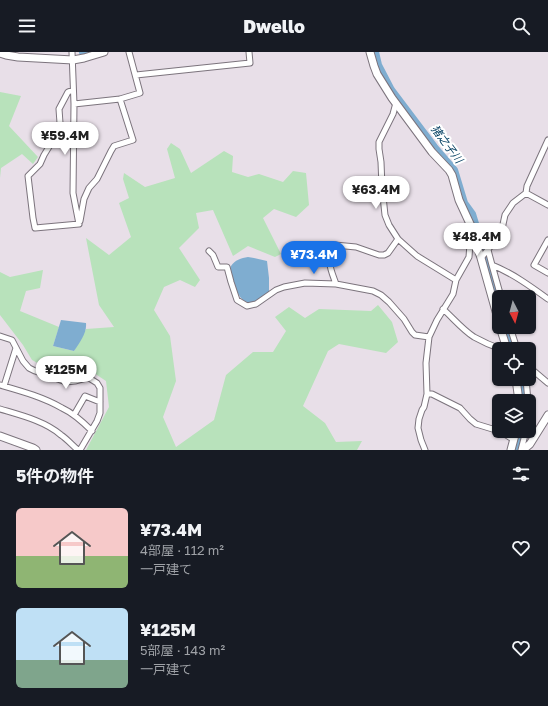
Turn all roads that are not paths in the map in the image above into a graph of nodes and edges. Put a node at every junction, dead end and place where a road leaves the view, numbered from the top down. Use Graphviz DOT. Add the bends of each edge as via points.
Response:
graph roads {
  1 [pos="72,52"];
  2 [pos="104,52"];
  3 [pos="129,52"];
  4 [pos="249,52"];
  5 [pos="370,52"];
  6 [pos="0,53"];
  7 [pos="73,60"];
  8 [pos="136,75"];
  9 [pos="73,90"];
  10 [pos="120,98"];
  11 [pos="396,103"];
  12 [pos="74,104"];
  13 [pos="548,140"];
  14 [pos="526,193"];
  15 [pos="548,205"];
  16 [pos="79,224"];
  17 [pos="471,226"];
  18 [pos="398,239"];
  19 [pos="548,240"];
  20 [pos="487,250"];
  21 [pos="209,251"];
  22 [pos="482,257"];
  23 [pos="492,265"];
  24 [pos="548,273"];
  25 [pos="456,280"];
  26 [pos="336,284"];
  27 [pos="499,290"];
  28 [pos="492,295"];
  29 [pos="548,299"];
  30 [pos="443,309"];
  31 [pos="0,336"];
  32 [pos="429,337"];
  33 [pos="492,346"];
  34 [pos="16,348"];
  35 [pos="536,373"];
  36 [pos="548,383"];
  37 [pos="2,385"];
  38 [pos="427,394"];
  39 [pos="100,402"];
  40 [pos="0,409"];
  41 [pos="548,414"];
  42 [pos="74,415"];
  43 [pos="492,429"];
  44 [pos="92,430"];
  45 [pos="0,436"];
  46 [pos="511,438"];
  47 [pos="525,438"];
  48 [pos="514,440"];
  49 [pos="36,450"];
  50 [pos="79,450"];
  51 [pos="425,450"];
  52 [pos="511,450"];
  53 [pos="522,450"];
  1 -- 7 [label="street"];
  2 -- 7 [label="street"];
  3 -- 8 [label="street"];
  4 -- 8 [label="street" via="250,63"];
  5 -- 11 [label="street" via="377,74"];
  6 -- 7 [label="street" via="18,57"];
  7 -- 9 [label="street"];
  8 -- 10 [label="street" via="140,93"];
  9 -- 12 [label="street"];
  9 -- 16 [label="street" via="68,92 59,109 60,123 56,137 40,164 28,176 35,228"];
  10 -- 12 [label="street"];
  10 -- 16 [label="street" via="133,140 114,146 84,199"];
  11 -- 17 [label="street" via="432,152 449,170"];
  11 -- 18 [label="street" via="379,142 379,149 385,215"];
  12 -- 16 [label="street" via="73,194"];
  13 -- 14 [label="street"];
  14 -- 15 [label="street"];
  14 -- 20 [label="street" via="513,203 505,215 502,229"];
  17 -- 22 [label="street"];
  17 -- 25 [label="street" via="469,257"];
  18 -- 25 [label="street" via="417,256"];
  18 -- 26 [label="street" via="384,255 356,247 335,245 329,266"];
  19 -- 24 [label="street" via="534,265"];
  20 -- 22 [label="street"];
  20 -- 23 [label="street"];
  21 -- 26 [label="street" via="218,267 227,267 238,300 247,306 256,304 284,287 305,283"];
  22 -- 28 [label="street"];
  23 -- 27 [label="street"];
  23 -- 29 [label="street" via="501,268"];
  25 -- 30 [label="street" via="453,294"];
  26 -- 32 [label="street" via="381,295 415,335"];
  30 -- 32 [label="street"];
  30 -- 33 [label="street" via="473,337"];
  31 -- 34 [label="street" via="12,340"];
  32 -- 38 [label="street" via="426,363"];
  34 -- 37 [label="street"];
  34 -- 39 [label="street" via="23,361 35,371 66,382 89,378 100,388"];
  35 -- 36 [label="street"];
  37 -- 42 [label="street" via="48,401"];
  38 -- 43 [label="street" via="460,408 476,424"];
  38 -- 51 [label="street" via="418,428"];
  39 -- 42 [label="street" via="85,396"];
  39 -- 44 [label="street" via="100,413"];
  40 -- 50 [label="street" via="48,427"];
  41 -- 53 [label="street" via="533,439"];
  42 -- 44 [label="street"];
  44 -- 50 [label="street"];
  45 -- 49 [label="street"];
  46 -- 48 [label="street"];
  47 -- 53 [label="street"];
  48 -- 52 [label="street"];
}
